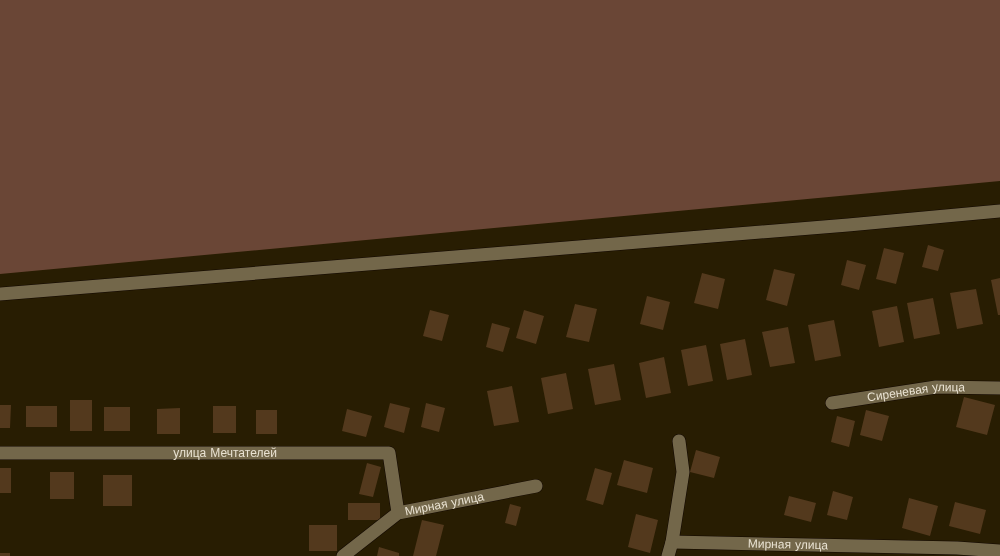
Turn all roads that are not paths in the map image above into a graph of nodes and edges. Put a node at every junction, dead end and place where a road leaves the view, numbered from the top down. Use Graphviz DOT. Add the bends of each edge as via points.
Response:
graph roads {
  1 [pos="1000,211"];
  2 [pos="0,294"];
  3 [pos="1000,388"];
  4 [pos="832,403"];
  5 [pos="679,440"];
  6 [pos="0,453"];
  7 [pos="536,486"];
  8 [pos="398,513"];
  9 [pos="672,542"];
  10 [pos="1000,551"];
  11 [pos="343,556"];
  12 [pos="668,556"];
  1 -- 2 [label="street"];
  3 -- 4 [label="street, Сиреневая улица" via="936,387"];
  5 -- 9 [label="street" via="684,472"];
  6 -- 8 [label="street, улица Мечтателей" via="388,453"];
  7 -- 8 [label="street, Мирная улица"];
  8 -- 11 [label="street, Мирная улица"];
  9 -- 10 [label="street, Мирная улица"];
  9 -- 12 [label="street"];
}
